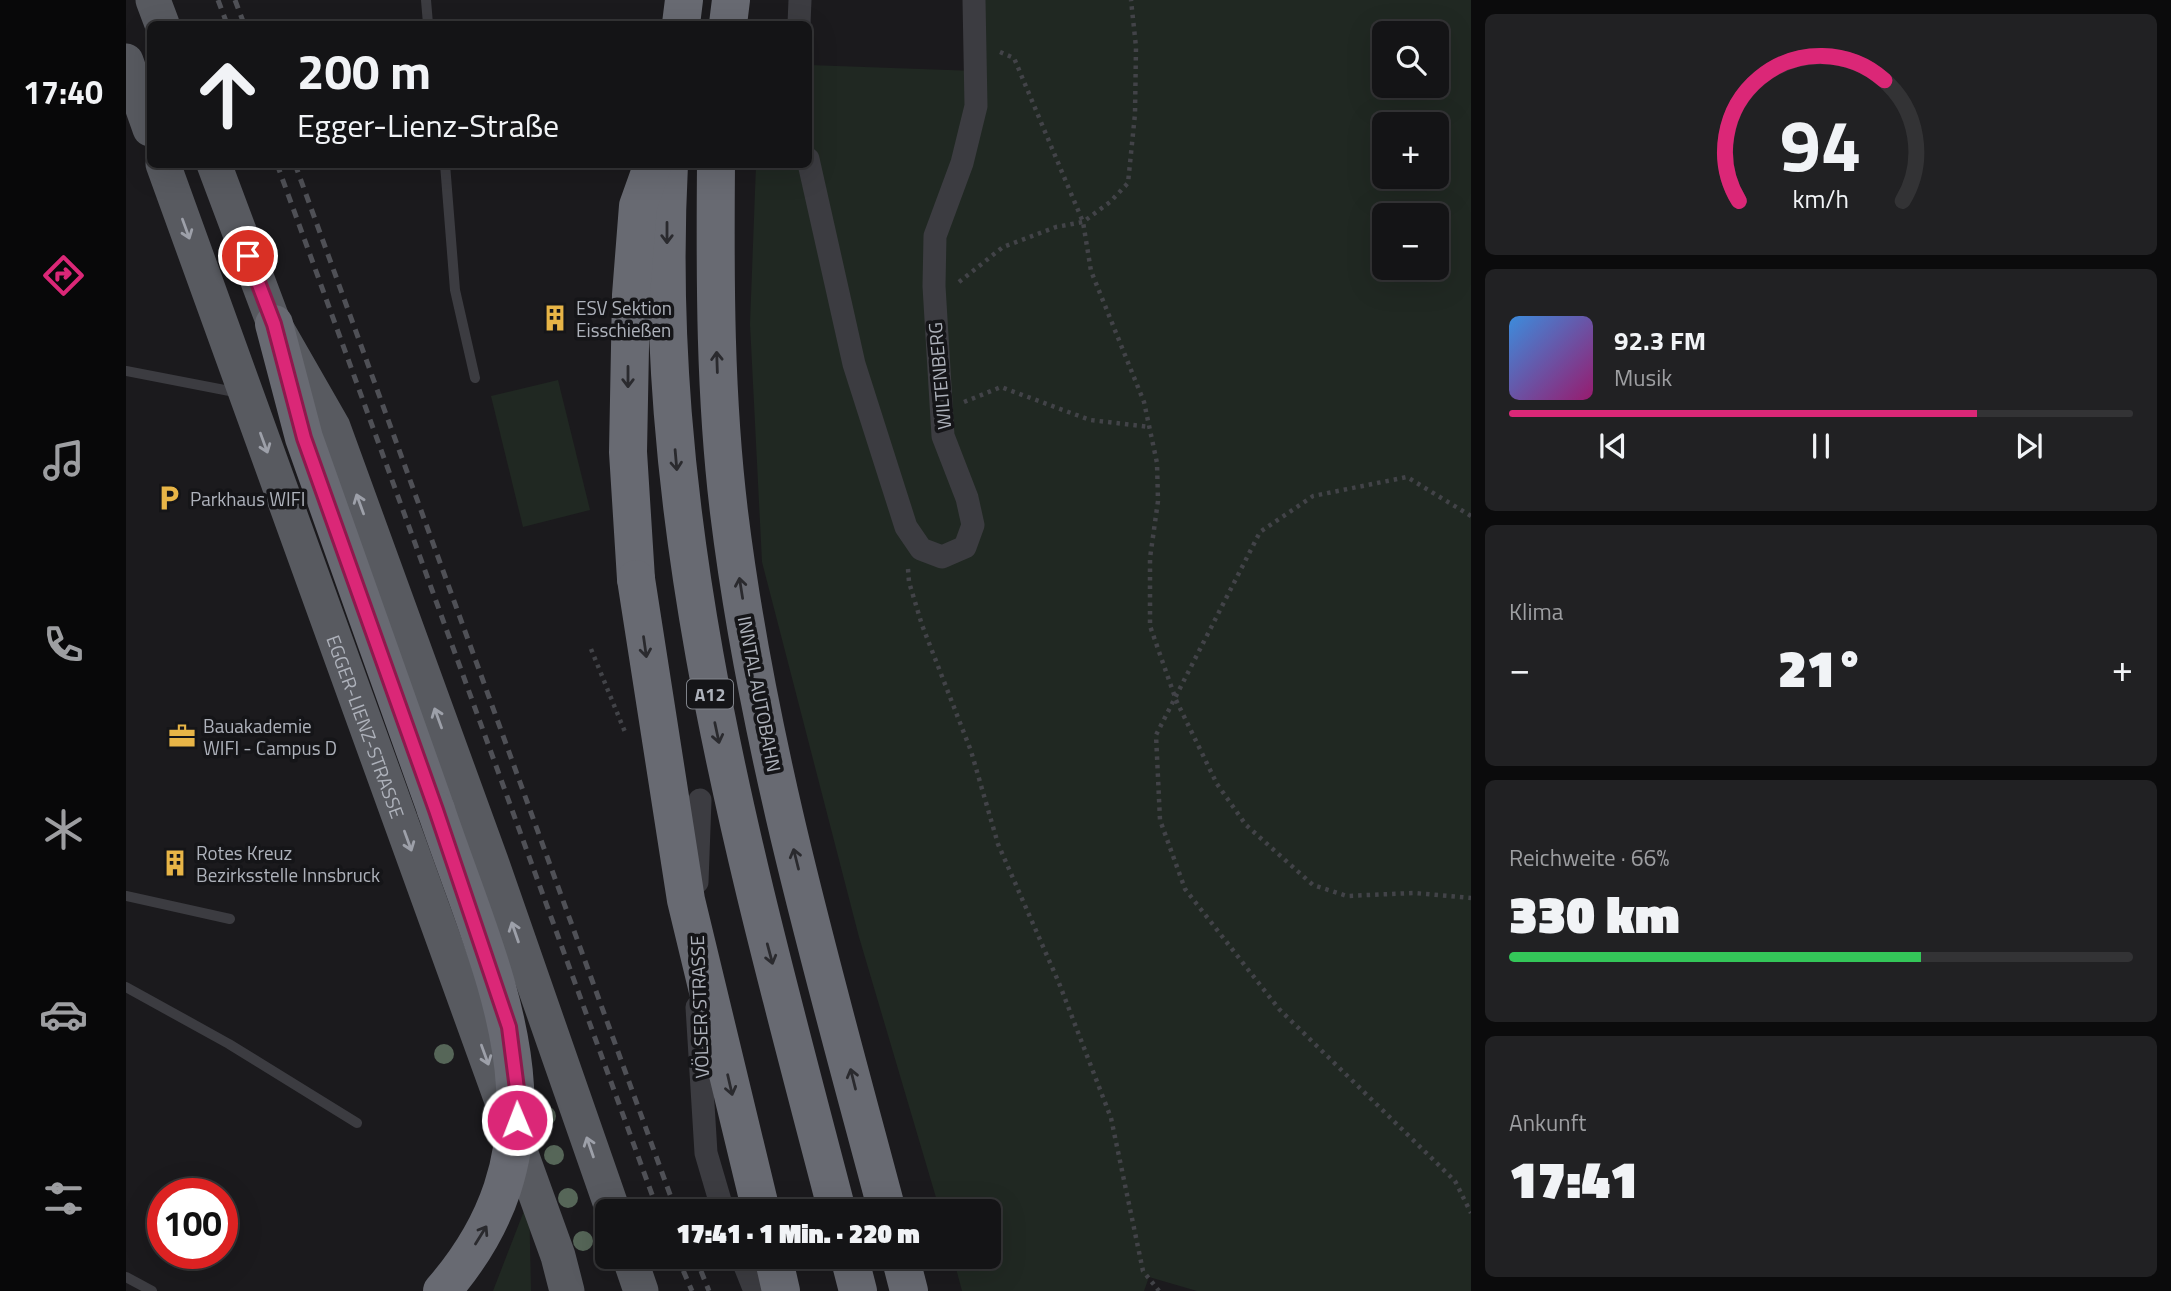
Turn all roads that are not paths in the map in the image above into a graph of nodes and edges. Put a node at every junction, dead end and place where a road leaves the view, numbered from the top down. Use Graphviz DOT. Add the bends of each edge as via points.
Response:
graph roads {
  1 [pos="153,0"];
  2 [pos="426,0"];
  3 [pos="684,0"];
  4 [pos="732,0"];
  5 [pos="800,0"];
  6 [pos="974,0"];
  7 [pos="161,21"];
  8 [pos="429,21"];
  9 [pos="681,21"];
  10 [pos="728,21"];
  11 [pos="799,21"];
  12 [pos="126,61"];
  13 [pos="147,120"];
  14 [pos="164,168"];
  15 [pos="216,168"];
  16 [pos="445,168"];
  17 [pos="652,168"];
  18 [pos="669,168"];
  19 [pos="716,168"];
  20 [pos="810,168"];
  21 [pos="274,324"];
  22 [pos="126,372"];
  23 [pos="475,378"];
  24 [pos="246,394"];
  25 [pos="700,800"];
  26 [pos="126,896"];
  27 [pos="230,919"];
  28 [pos="126,987"];
  29 [pos="357,1124"];
  30 [pos="609,1199"];
  31 [pos="719,1199"];
  32 [pos="758,1199"];
  33 [pos="834,1199"];
  34 [pos="884,1199"];
  35 [pos="632,1269"];
  36 [pos="746,1269"];
  37 [pos="776,1269"];
  38 [pos="852,1269"];
  39 [pos="903,1269"];
  40 [pos="126,1277"];
  41 [pos="152,1291"];
  42 [pos="442,1291"];
  43 [pos="568,1291"];
  44 [pos="640,1291"];
  45 [pos="755,1291"];
  46 [pos="781,1291"];
  47 [pos="858,1291"];
  48 [pos="909,1291"];
  1 -- 7 [label="main road"];
  2 -- 8 [label="lane"];
  3 -- 9 [label="highway"];
  4 -- 10 [label="highway"];
  5 -- 11 [label="street"];
  6 -- 20 [label="street, WILTENBERG" via="976,106 962,163 934,236 934,332 943,436 971,511 971,538 965,547 942,557 931,555 915,542 906,527 854,364"];
  12 -- 13 [label="main road"];
  14 -- 24 [label="main road, EGGER-LIENZ-STRASSE, one-way"];
  15 -- 21 [label="main road"];
  16 -- 23 [label="lane" via="455,290"];
  17 -- 32 [label="highway, one-way, bridge" via="638,206 630,321 628,452 636,579 686,900"];
  18 -- 33 [label="highway, A12, one-way" via="672,415 702,653 749,874"];
  34 -- 19 [label="highway, INNTAL AUTOBAHN / A12, one-way" via="794,853 746,624 729,512 718,384"];
  30 -- 21 [label="main road, one-way" via="332,427"];
  42 -- 21 [label="highway, one-way, bridge" via="489,1223 513,1155 517,1089 509,1027 304,438"];
  22 -- 24 [label="lane"];
  24 -- 43 [label="main road, EGGER-LIENZ-STRASSE, one-way"];
  25 -- 31 [label="street, VÖLSER STRASSE" via="695,966 706,1153"];
  26 -- 27 [label="lane"];
  28 -- 29 [label="lane" via="229,1044"];
  35 -- 44 [label="main road"];
  36 -- 45 [label="street"];
  37 -- 46 [label="highway"];
  38 -- 47 [label="highway"];
  39 -- 48 [label="highway"];
  40 -- 41 [label="lane"];
}
